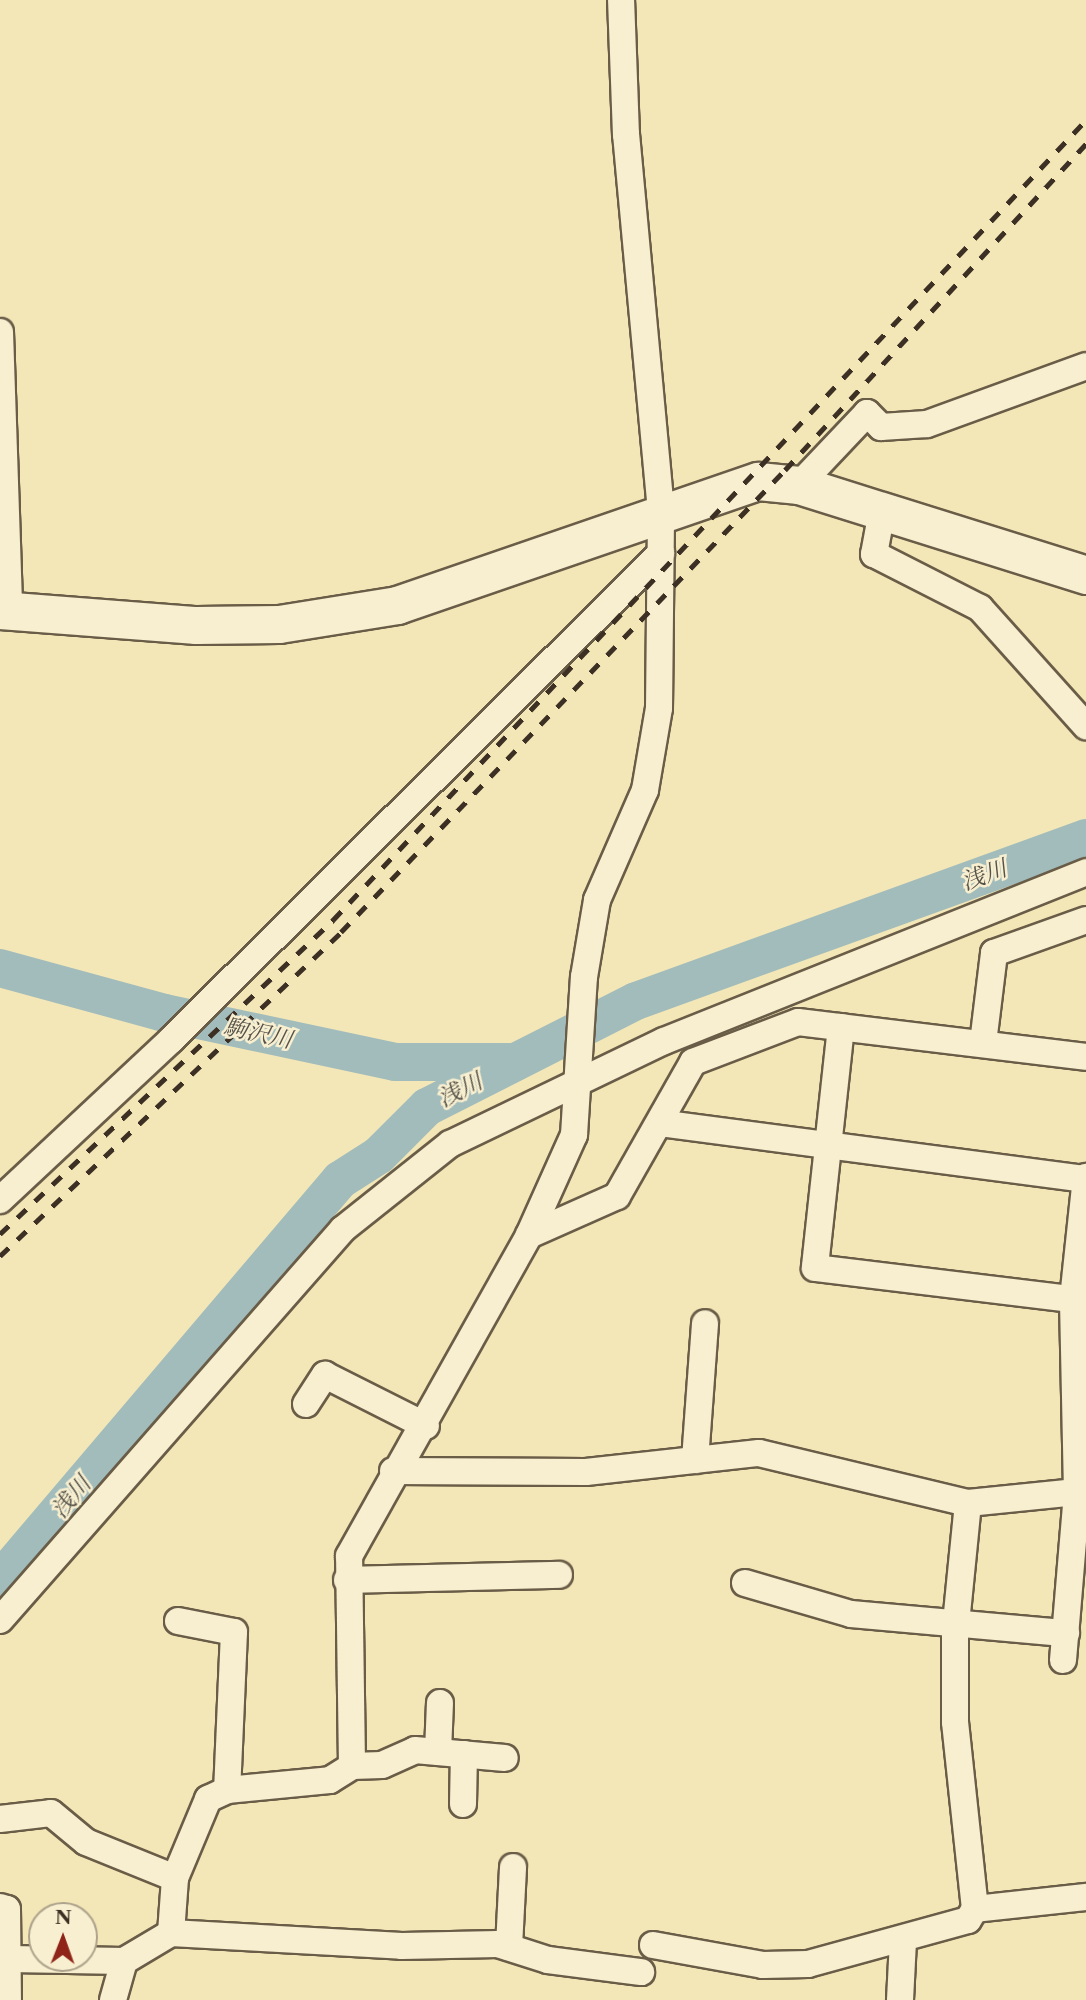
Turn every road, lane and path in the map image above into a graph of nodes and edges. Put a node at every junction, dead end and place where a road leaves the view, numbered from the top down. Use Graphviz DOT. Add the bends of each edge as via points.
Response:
graph roads {
  1 [pos="621,0"];
  2 [pos="0,331"];
  3 [pos="1086,366"];
  4 [pos="799,485"];
  5 [pos="661,510"];
  6 [pos="882,511"];
  7 [pos="661,553"];
  8 [pos="1086,575"];
  9 [pos="5,610"];
  10 [pos="1086,726"];
  11 [pos="1086,872"];
  12 [pos="1086,920"];
  13 [pos="841,1027"];
  14 [pos="983,1043"];
  15 [pos="1086,1057"];
  16 [pos="579,1086"];
  17 [pos="660,1123"];
  18 [pos="827,1146"];
  19 [pos="1086,1178"];
  20 [pos="0,1200"];
  21 [pos="529,1235"];
  22 [pos="1073,1299"];
  23 [pos="705,1323"];
  24 [pos="306,1404"];
  25 [pos="426,1426"];
  26 [pos="695,1460"];
  27 [pos="393,1471"];
  28 [pos="1082,1492"];
  29 [pos="968,1503"];
  30 [pos="559,1575"];
  31 [pos="347,1580"];
  32 [pos="746,1583"];
  33 [pos="0,1620"];
  34 [pos="178,1621"];
  35 [pos="956,1625"];
  36 [pos="1066,1633"];
  37 [pos="1063,1660"];
  38 [pos="440,1703"];
  39 [pos="451,1753"];
  40 [pos="505,1758"];
  41 [pos="352,1766"];
  42 [pos="227,1790"];
  43 [pos="463,1804"];
  44 [pos="0,1819"];
  45 [pos="513,1867"];
  46 [pos="175,1878"];
  47 [pos="1086,1897"];
  48 [pos="0,1907"];
  49 [pos="975,1909"];
  50 [pos="171,1933"];
  51 [pos="902,1940"];
  52 [pos="653,1945"];
  53 [pos="509,1947"];
  54 [pos="10,1959"];
  55 [pos="124,1961"];
  56 [pos="641,1972"];
  57 [pos="8,2000"];
  58 [pos="113,2000"];
  59 [pos="900,2000"];
  1 -- 5 [label="street" via="635,242"];
  2 -- 9 [label="street"];
  3 -- 4 [label="street" via="927,424 881,427 867,413"];
  4 -- 5 [label="street" via="758,481"];
  4 -- 6 [label="street"];
  5 -- 7 [label="street"];
  5 -- 9 [label="street" via="397,605 279,624 196,625"];
  6 -- 8 [label="street"];
  6 -- 10 [label="street" via="874,554 980,608"];
  7 -- 16 [label="street" via="654,746 645,790 597,900 584,977"];
  7 -- 20 [label="street" via="171,1040"];
  11 -- 16 [label="street" via="677,1036"];
  12 -- 14 [label="street" via="994,953"];
  13 -- 14 [label="street"];
  13 -- 17 [label="street" via="798,1022 693,1062"];
  13 -- 18 [label="street"];
  14 -- 15 [label="street"];
  16 -- 21 [label="street" via="574,1135"];
  16 -- 33 [label="street" via="555,1091 450,1144 343,1229"];
  17 -- 18 [label="street"];
  17 -- 21 [label="street" via="617,1196"];
  18 -- 19 [label="street"];
  18 -- 22 [label="street" via="815,1268"];
  19 -- 22 [label="street"];
  21 -- 25 [label="street"];
  22 -- 28 [label="street"];
  23 -- 26 [label="street"];
  24 -- 25 [label="street" via="325,1375"];
  25 -- 27 [label="street"];
  26 -- 27 [label="street" via="586,1472"];
  26 -- 29 [label="street" via="759,1453"];
  27 -- 31 [label="street" via="349,1556"];
  28 -- 29 [label="street"];
  28 -- 36 [label="street"];
  29 -- 35 [label="street"];
  30 -- 31 [label="street"];
  31 -- 41 [label="street"];
  32 -- 35 [label="street" via="851,1614"];
  34 -- 42 [label="street" via="234,1632"];
  35 -- 36 [label="street"];
  35 -- 49 [label="street" via="955,1722"];
  36 -- 37 [label="street"];
  38 -- 39 [label="street"];
  39 -- 40 [label="street"];
  39 -- 41 [label="street" via="415,1750 382,1765"];
  39 -- 43 [label="street"];
  41 -- 42 [label="street" via="330,1780"];
  42 -- 46 [label="street" via="208,1799"];
  44 -- 46 [label="street" via="51,1813 86,1842"];
  45 -- 53 [label="street"];
  46 -- 50 [label="street"];
  47 -- 49 [label="street"];
  48 -- 54 [label="street" via="7,1909"];
  49 -- 51 [label="street" via="968,1920"];
  50 -- 53 [label="street"];
  50 -- 55 [label="street"];
  51 -- 52 [label="street" via="808,1964 763,1965"];
  51 -- 59 [label="street"];
  53 -- 56 [label="street"];
  54 -- 55 [label="street"];
  54 -- 57 [label="street"];
  55 -- 58 [label="street"];
}
